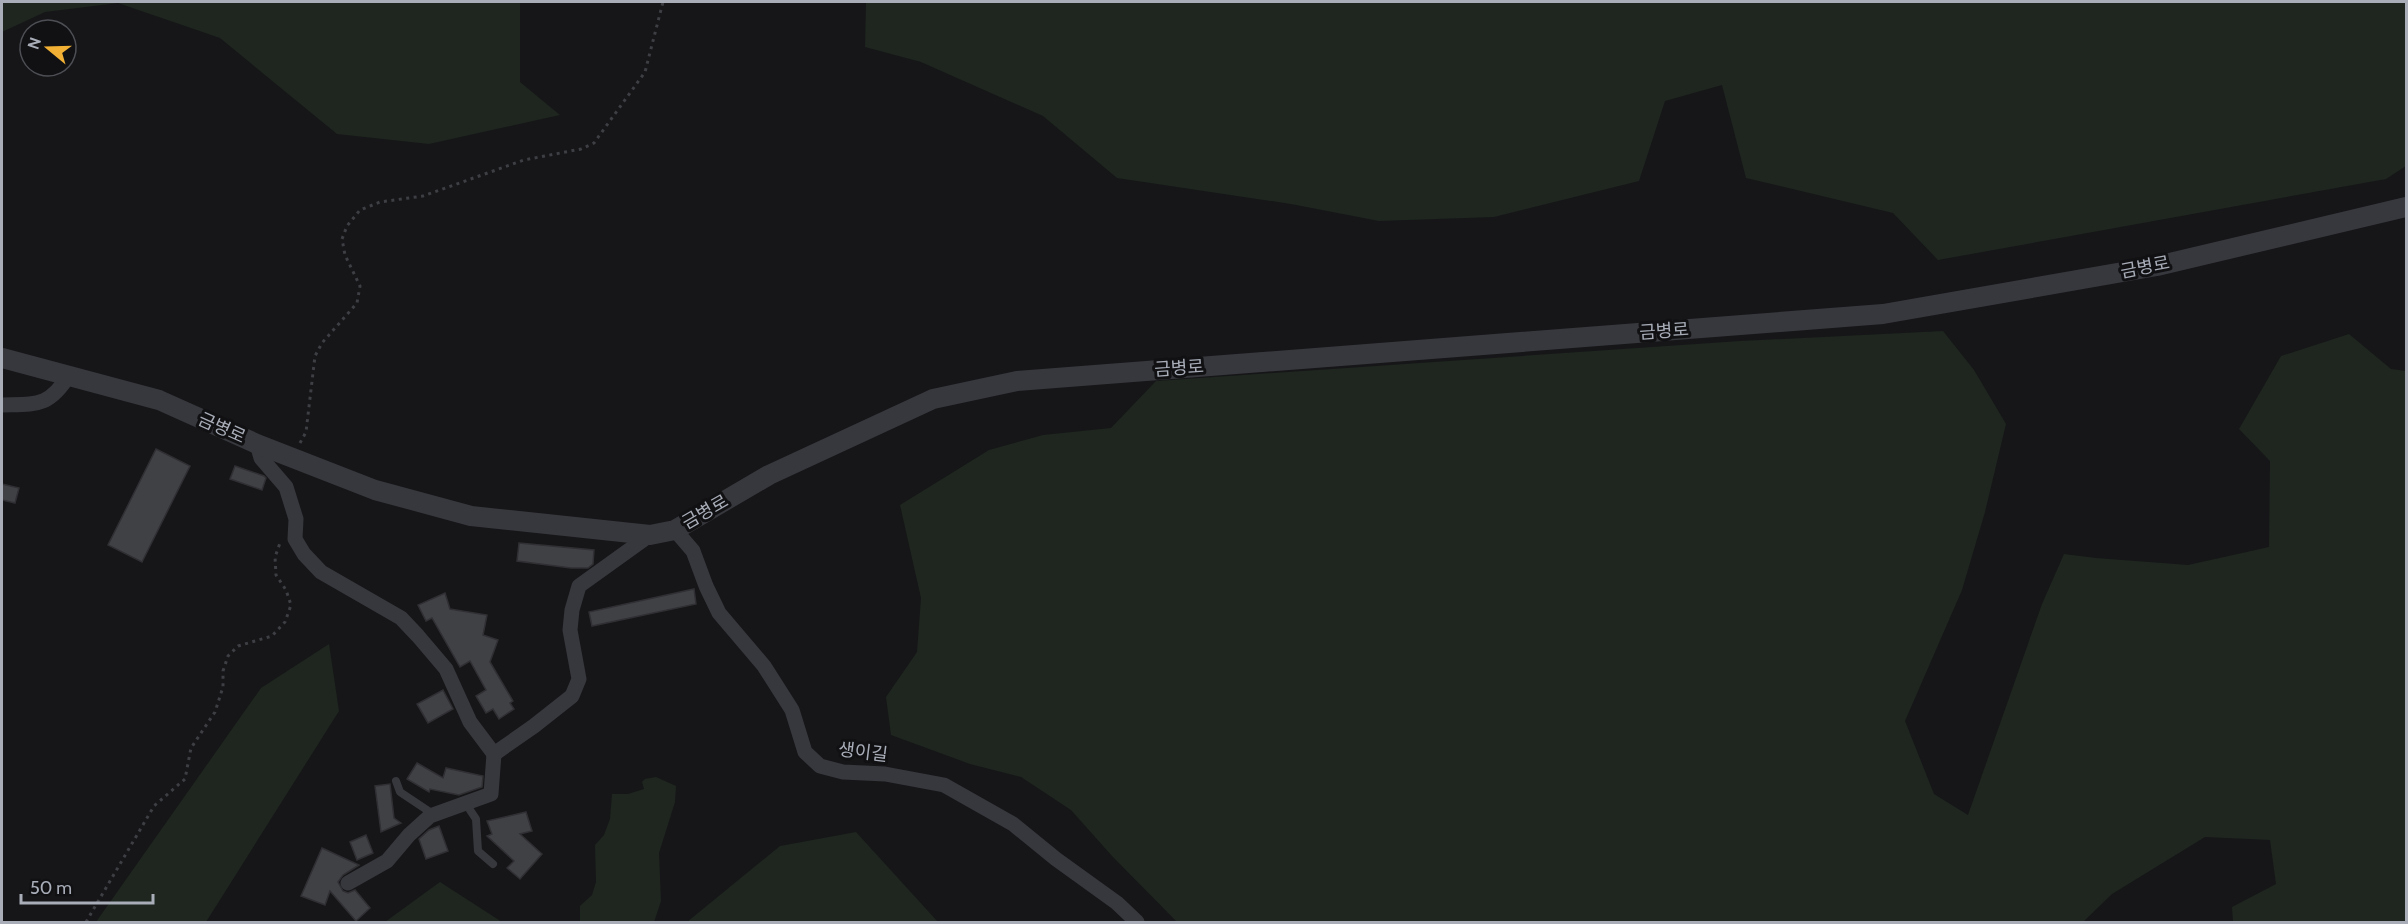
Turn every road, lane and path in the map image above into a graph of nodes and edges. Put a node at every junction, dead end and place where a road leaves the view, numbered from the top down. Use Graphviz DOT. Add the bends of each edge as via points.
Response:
graph roads {
  1 [pos="663,2"];
  2 [pos="2406,207"];
  3 [pos="2,358"];
  4 [pos="69,375"];
  5 [pos="2,405"];
  6 [pos="257,444"];
  7 [pos="293,458"];
  8 [pos="296,519"];
  9 [pos="675,530"];
  10 [pos="650,535"];
  11 [pos="494,754"];
  12 [pos="396,781"];
  13 [pos="466,804"];
  14 [pos="434,815"];
  15 [pos="493,864"];
  16 [pos="348,883"];
  17 [pos="86,922"];
  18 [pos="1137,922"];
  1 -- 7 [label="path" via="645,72 594,143 524,160 423,196 380,202 360,210 347,226 342,239 360,286 357,303 315,356 306,432"];
  2 -- 9 [label="street, 금병로" via="2157,266 1883,314 1017,381 933,399 768,475"];
  3 -- 4 [label="street, 금병로"];
  4 -- 5 [label="street" via="58,393 37,404"];
  4 -- 6 [label="street, 금병로" via="159,400"];
  6 -- 7 [label="street, 금병로"];
  6 -- 8 [label="street" via="261,458 286,487"];
  7 -- 10 [label="street, 금병로" via="375,490 471,516"];
  8 -- 11 [label="street" via="295,539 321,572 401,618 446,669 470,722"];
  8 -- 17 [label="path" via="281,539 275,557 276,575 291,605 285,622 272,636 238,646 228,656 215,712 191,748 185,779 154,806"];
  9 -- 10 [label="street, 금병로"];
  9 -- 18 [label="street, 생이길" via="693,551 719,613 764,666 792,710 805,753 819,766 944,785 1014,824"];
  10 -- 11 [label="street" via="579,586 570,630 579,679 572,696"];
  11 -- 13 [label="street" via="491,794"];
  12 -- 14 [label="lane" via="400,792"];
  13 -- 14 [label="street"];
  13 -- 15 [label="lane" via="476,819 478,851"];
  14 -- 16 [label="street" via="409,835 387,861"];
}
